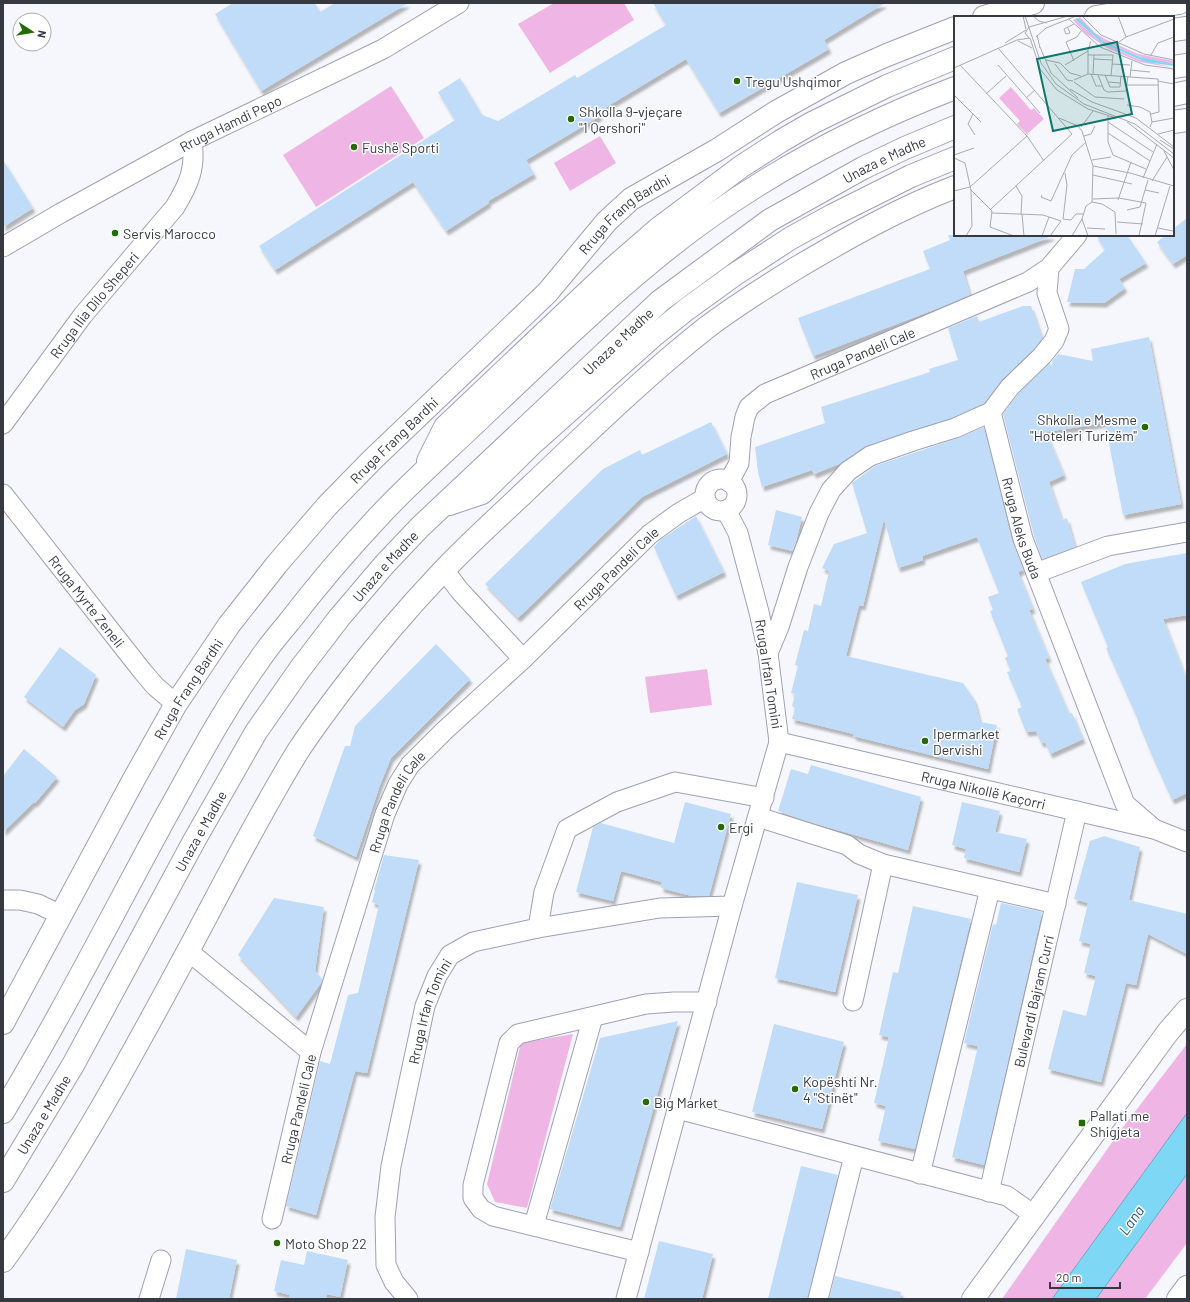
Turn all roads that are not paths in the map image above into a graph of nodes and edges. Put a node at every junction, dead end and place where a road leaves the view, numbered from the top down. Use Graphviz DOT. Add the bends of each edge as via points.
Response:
graph roads {
  1 [pos="459,3"];
  2 [pos="1033,3"];
  3 [pos="1179,3"];
  4 [pos="988,16"];
  5 [pos="1102,16"];
  6 [pos="954,28"];
  7 [pos="1187,28"];
  8 [pos="1174,30"];
  9 [pos="954,58"];
  10 [pos="1187,65"];
  11 [pos="1174,67"];
  12 [pos="954,88"];
  13 [pos="1187,92"];
  14 [pos="1174,95"];
  15 [pos="1187,120"];
  16 [pos="1174,122"];
  17 [pos="954,127"];
  18 [pos="192,141"];
  19 [pos="954,158"];
  20 [pos="954,186"];
  21 [pos="1076,236"];
  22 [pos="3,247"];
  23 [pos="1049,268"];
  24 [pos="992,412"];
  25 [pos="3,424"];
  26 [pos="421,475"];
  27 [pos="729,482"];
  28 [pos="3,494"];
  29 [pos="706,498"];
  30 [pos="442,506"];
  31 [pos="726,510"];
  32 [pos="1187,532"];
  33 [pos="444,570"];
  34 [pos="1036,573"];
  35 [pos="768,653"];
  36 [pos="523,658"];
  37 [pos="176,704"];
  38 [pos="779,742"];
  39 [pos="764,798"];
  40 [pos="1077,811"];
  41 [pos="758,817"];
  42 [pos="1154,829"];
  43 [pos="1187,842"];
  44 [pos="883,864"];
  45 [pos="990,889"];
  46 [pos="3,900"];
  47 [pos="1056,904"];
  48 [pos="732,906"];
  49 [pos="61,915"];
  50 [pos="538,928"];
  51 [pos="188,951"];
  52 [pos="853,1001"];
  53 [pos="706,1002"];
  54 [pos="1187,1010"];
  55 [pos="593,1017"];
  56 [pos="3,1023"];
  57 [pos="311,1052"];
  58 [pos="678,1109"];
  59 [pos="3,1112"];
  60 [pos="854,1156"];
  61 [pos="920,1174"];
  62 [pos="3,1182"];
  63 [pos="989,1192"];
  64 [pos="1034,1215"];
  65 [pos="272,1220"];
  66 [pos="534,1225"];
  67 [pos="639,1252"];
  68 [pos="161,1260"];
  69 [pos="3,1261"];
  70 [pos="1187,1287"];
  71 [pos="149,1299"];
  72 [pos="408,1299"];
  73 [pos="626,1299"];
  74 [pos="818,1299"];
  75 [pos="973,1299"];
  76 [pos="1178,1299"];
  1 -- 18 [label="street, Rruga Hamdi Pepo" via="383,49"];
  2 -- 4 [label="main road"];
  3 -- 5 [label="main road"];
  6 -- 37 [label="main road, Rruga Frang Bardhi" via="846,73 631,199 607,221 547,294 373,458 326,506 276,564 229,625"];
  7 -- 8 [label="main road"];
  9 -- 26 [label="main road" via="887,86 781,141 742,166 659,228 613,268 445,427"];
  10 -- 11 [label="main road"];
  12 -- 26 [label="main road" via="859,129 815,152 777,173 708,219 652,261 604,302"];
  13 -- 14 [label="main road"];
  15 -- 16 [label="main road"];
  17 -- 30 [label="main road, Unaza e Madhe" via="870,165 812,196 770,220 720,256 660,301"];
  18 -- 22 [label="street, Rruga Hamdi Pepo"];
  18 -- 25 [label="street, Rruga Ilia Dilo Sheperi" via="192,170 186,189 175,207 83,315"];
  19 -- 30 [label="main road" via="911,176 832,215 734,275 652,337 482,492"];
  20 -- 33 [label="main road" via="859,231 774,281 710,325 645,379"];
  21 -- 23 [label="street"];
  23 -- 24 [label="street" via="1047,293 1058,328 1054,341 1010,387"];
  23 -- 27 [label="street, Rruga Pandeli Cale" via="1028,282 993,298 765,394 749,407 744,416 739,463"];
  24 -- 34 [label="street, Rruga Aleks Buda" via="1023,539"];
  24 -- 35 [label="street" via="955,428 870,456 848,471 831,490 819,513"];
  26 -- 59 [label="main road" via="384,510 324,577 258,661 189,775 65,1006"];
  27 -- 29 [label="street" via="720,479 710,484 705,493"];
  27 -- 31 [label="street" via="737,494 734,504"];
  28 -- 37 [label="street, Rruga Myrte Zeneli" via="143,672"];
  29 -- 31 [label="street" via="707,503 715,510"];
  29 -- 36 [label="street, Rruga Pandeli Cale" via="650,534"];
  30 -- 62 [label="main road, Unaza e Madhe" via="384,565 339,618 256,732 73,1065"];
  31 -- 35 [label="street, Rruga Irfan Tomini" via="738,533"];
  32 -- 34 [label="street" via="1108,546"];
  33 -- 36 [label="street" via="460,591"];
  33 -- 51 [label="main road" via="366,658 300,748"];
  34 -- 42 [label="street, Rruga Aleks Buda" via="1125,804"];
  35 -- 38 [label="street, Rruga Irfan Tomini"];
  36 -- 57 [label="street, Rruga Pandeli Cale" via="410,764 398,784 385,814"];
  37 -- 49 [label="main road, Rruga Frang Bardhi"];
  38 -- 39 [label="street, Rruga Irfan Tomini"];
  38 -- 40 [label="street, Rruga Nikollë Kaçorri"];
  39 -- 41 [label="street, Rruga Irfan Tomini"];
  39 -- 50 [label="street" via="675,782 617,802 567,830 544,892"];
  40 -- 42 [label="street, Rruga Nikollë Kaçorri"];
  40 -- 47 [label="street, Bulevardi Bajram Curri"];
  41 -- 44 [label="street" via="848,845 859,854"];
  41 -- 48 [label="street, Rruga Irfan Tomini"];
  42 -- 43 [label="street, Rruga Nikollë Kaçorri"];
  44 -- 45 [label="street"];
  44 -- 52 [label="street"];
  45 -- 47 [label="street"];
  45 -- 61 [label="street"];
  46 -- 49 [label="street" via="38,904"];
  47 -- 63 [label="street, Bulevardi Bajram Curri"];
  48 -- 50 [label="street, Rruga Irfan Tomini" via="660,908"];
  48 -- 53 [label="street, Rruga Irfan Tomini"];
  49 -- 56 [label="main road, Rruga Frang Bardhi"];
  50 -- 72 [label="street, Rruga Irfan Tomini" via="474,942 450,955 425,1006 391,1166 385,1217 386,1264 394,1282"];
  51 -- 57 [label="street"];
  51 -- 69 [label="main road" via="91,1128"];
  53 -- 55 [label="street" via="646,1004"];
  53 -- 58 [label="street, Rruga Irfan Tomini"];
  54 -- 64 [label="main road" via="1168,1032"];
  55 -- 66 [label="street"];
  55 -- 66 [label="street" via="518,1034 508,1043 473,1185 474,1198 481,1209 493,1216"];
  57 -- 65 [label="street, Rruga Pandeli Cale"];
  58 -- 60 [label="street"];
  58 -- 67 [label="street, Rruga Irfan Tomini"];
  60 -- 61 [label="street"];
  60 -- 74 [label="street"];
  61 -- 63 [label="street"];
  63 -- 64 [label="street" via="1006,1196"];
  64 -- 75 [label="main road"];
  66 -- 67 [label="street"];
  67 -- 73 [label="street, Rruga Irfan Tomini"];
  68 -- 71 [label="street"];
  70 -- 76 [label="main road"];
}
